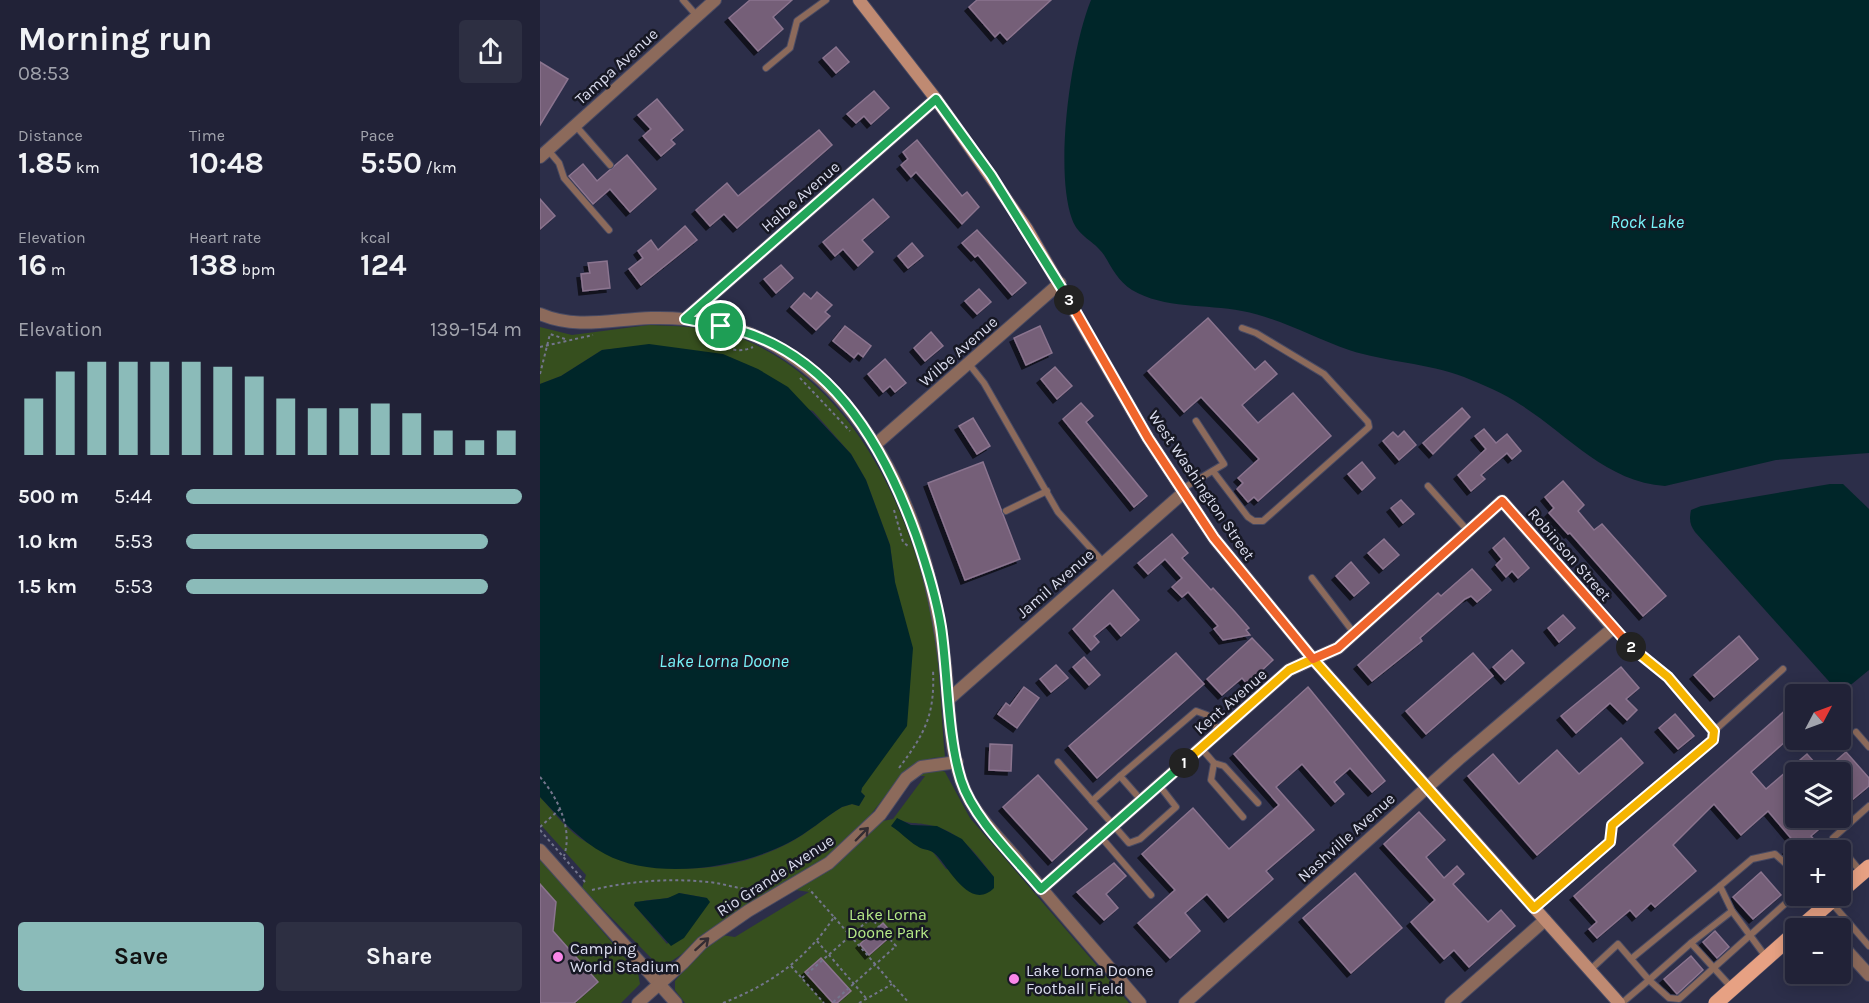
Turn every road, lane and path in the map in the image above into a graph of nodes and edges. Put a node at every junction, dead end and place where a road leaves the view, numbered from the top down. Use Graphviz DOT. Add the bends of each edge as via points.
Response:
graph roads {
  1 [pos="683,0"];
  2 [pos="715,0"];
  3 [pos="826,0"];
  4 [pos="859,0"];
  5 [pos="697,16"];
  6 [pos="766,68"];
  7 [pos="936,99"];
  8 [pos="575,125"];
  9 [pos="544,153"];
  10 [pos="610,165"];
  11 [pos="609,230"];
  12 [pos="1060,283"];
  13 [pos="540,314"];
  14 [pos="685,319"];
  15 [pos="1242,328"];
  16 [pos="598,334"];
  17 [pos="718,335"];
  18 [pos="566,339"];
  19 [pos="548,344"];
  20 [pos="748,344"];
  21 [pos="540,347"];
  22 [pos="969,364"];
  23 [pos="798,373"];
  24 [pos="540,374"];
  25 [pos="1196,421"];
  26 [pos="856,435"];
  27 [pos="876,444"];
  28 [pos="1213,471"];
  29 [pos="1428,486"];
  30 [pos="1047,491"];
  31 [pos="1182,491"];
  32 [pos="890,501"];
  33 [pos="1502,501"];
  34 [pos="1006,511"];
  35 [pos="1469,531"];
  36 [pos="911,555"];
  37 [pos="1104,563"];
  38 [pos="1312,578"];
  39 [pos="1613,628"];
  40 [pos="1354,633"];
  41 [pos="1313,659"];
  42 [pos="932,660"];
  43 [pos="1783,669"];
  44 [pos="950,699"];
  45 [pos="1714,731"];
  46 [pos="1219,732"];
  47 [pos="1856,732"];
  48 [pos="1869,747"];
  49 [pos="1201,748"];
  50 [pos="957,762"];
  51 [pos="1058,762"];
  52 [pos="1214,763"];
  53 [pos="895,774"];
  54 [pos="1120,776"];
  55 [pos="540,777"];
  56 [pos="1159,785"];
  57 [pos="1427,787"];
  58 [pos="1141,800"];
  59 [pos="1092,801"];
  60 [pos="1258,803"];
  61 [pos="1869,806"];
  62 [pos="560,809"];
  63 [pos="1243,817"];
  64 [pos="1114,825"];
  65 [pos="540,828"];
  66 [pos="1100,837"];
  67 [pos="540,850"];
  68 [pos="564,856"];
  69 [pos="1785,864"];
  70 [pos="1865,870"];
  71 [pos="1851,881"];
  72 [pos="773,882"];
  73 [pos="805,885"];
  74 [pos="1720,886"];
  75 [pos="1041,889"];
  76 [pos="1150,895"];
  77 [pos="1785,904"];
  78 [pos="1822,906"];
  79 [pos="1832,906"];
  80 [pos="1534,908"];
  81 [pos="1732,911"];
  82 [pos="834,917"];
  83 [pos="1810,918"];
  84 [pos="1545,920"];
  85 [pos="851,936"];
  86 [pos="1750,937"];
  87 [pos="817,941"];
  88 [pos="1785,942"];
  89 [pos="1691,944"];
  90 [pos="1869,946"];
  91 [pos="829,955"];
  92 [pos="1851,955"];
  93 [pos="1767,958"];
  94 [pos="1631,959"];
  95 [pos="875,965"];
  96 [pos="791,966"];
  97 [pos="1715,969"];
  98 [pos="1589,970"];
  99 [pos="1869,975"];
  100 [pos="802,978"];
  101 [pos="1649,980"];
  102 [pos="660,984"];
  103 [pos="854,984"];
  104 [pos="892,984"];
  105 [pos="1733,988"];
  106 [pos="866,998"];
  107 [pos="638,1003"];
  108 [pos="676,1003"];
  109 [pos="723,1003"];
  110 [pos="824,1003"];
  111 [pos="832,1003"];
  112 [pos="859,1003"];
  113 [pos="909,1003"];
  114 [pos="1140,1003"];
  115 [pos="1185,1003"];
  116 [pos="1451,1003"];
  117 [pos="1621,1003"];
  118 [pos="1716,1003"];
  1 -- 5 [label="lane"];
  2 -- 5 [label="street, Tampa Avenue"];
  3 -- 6 [label="lane" via="796,21 790,48"];
  4 -- 7 [label="main road, West Washington Street"];
  5 -- 8 [label="street, Tampa Avenue"];
  7 -- 12 [label="main road, West Washington Street" via="991,175"];
  7 -- 14 [label="street, Halbe Avenue"];
  8 -- 9 [label="street, Tampa Avenue"];
  8 -- 10 [label="lane"];
  9 -- 11 [label="lane" via="559,164 564,178"];
  12 -- 22 [label="street, Wilbe Avenue"];
  12 -- 31 [label="main road, West Washington Street"];
  13 -- 14 [label="street" via="571,323"];
  14 -- 27 [label="street" via="763,339 801,361 831,387"];
  15 -- 28 [label="lane" via="1324,374 1368,422 1369,428 1263,521 1248,517"];
  16 -- 18 [label="path"];
  17 -- 20 [label="path" via="712,334 728,348 742,351 754,347"];
  18 -- 19 [label="path"];
  18 -- 19 [label="path" via="550,334"];
  19 -- 21 [label="path"];
  19 -- 24 [label="path"];
  22 -- 27 [label="street, Wilbe Avenue"];
  22 -- 30 [label="lane" via="984,382"];
  23 -- 26 [label="path" via="813,394"];
  25 -- 28 [label="lane" via="1224,464"];
  27 -- 44 [label="street" via="925,561 940,624"];
  28 -- 31 [label="lane"];
  29 -- 35 [label="lane"];
  30 -- 34 [label="lane"];
  30 -- 37 [label="lane" via="1058,512"];
  31 -- 37 [label="street, Jamil Avenue"];
  31 -- 41 [label="main road, West Washington Street" via="1252,588"];
  32 -- 36 [label="path"];
  33 -- 35 [label="street, Kent Avenue"];
  33 -- 39 [label="street, Robinson Street"];
  35 -- 40 [label="street, Kent Avenue"];
  37 -- 44 [label="street, Jamil Avenue"];
  38 -- 40 [label="lane"];
  39 -- 45 [label="lane" via="1668,677"];
  39 -- 57 [label="street, Nashville Avenue"];
  40 -- 41 [label="street, Kent Avenue" via="1338,648"];
  41 -- 46 [label="street, Kent Avenue" via="1289,670"];
  41 -- 57 [label="main road, West Washington Street"];
  42 -- 53 [label="path" via="934,700 928,720"];
  43 -- 45 [label="lane"];
  44 -- 50 [label="street"];
  45 -- 80 [label="lane" via="1713,740 1612,825 1610,842"];
  46 -- 49 [label="street, Kent Avenue"];
  46 -- 54 [label="lane" via="1208,715 1196,711"];
  47 -- 48 [label="lane"];
  49 -- 52 [label="lane"];
  49 -- 56 [label="street, Kent Avenue"];
  50 -- 75 [label="street" via="969,799"];
  102 -- 50 [label="street, Rio Grande Avenue, one-way" via="702,943 829,863 880,815 906,778 921,767"];
  51 -- 59 [label="lane"];
  52 -- 60 [label="lane" via="1224,766"];
  52 -- 63 [label="lane" via="1210,780"];
  54 -- 58 [label="lane"];
  54 -- 59 [label="lane"];
  55 -- 62 [label="path"];
  56 -- 58 [label="street, Kent Avenue"];
  56 -- 64 [label="lane" via="1176,807 1140,839 1129,843"];
  57 -- 80 [label="main road, West Washington Street"];
  57 -- 115 [label="street, Nashville Avenue"];
  58 -- 64 [label="street, Kent Avenue"];
  59 -- 64 [label="lane"];
  61 -- 70 [label="lane" via="1833,838"];
  62 -- 65 [label="path"];
  62 -- 68 [label="path" via="567,833"];
  64 -- 66 [label="street, Kent Avenue"];
  65 -- 68 [label="path"];
  66 -- 75 [label="street, Kent Avenue"];
  66 -- 76 [label="lane"];
  67 -- 102 [label="street"];
  68 -- 72 [label="path" via="591,890 615,884 665,881 710,882 755,890"];
  69 -- 74 [label="lane" via="1775,855 1752,859"];
  70 -- 71 [label="main road"];
  73 -- 82 [label="path"];
  74 -- 81 [label="lane"];
  74 -- 94 [label="lane"];
  75 -- 114 [label="street"];
  77 -- 86 [label="lane"];
  78 -- 83 [label="main road"];
  79 -- 90 [label="lane"];
  80 -- 84 [label="main road, West Washington Street"];
  81 -- 86 [label="lane"];
  81 -- 89 [label="lane"];
  82 -- 85 [label="path"];
  82 -- 87 [label="path"];
  84 -- 98 [label="main road, West Washington Street"];
  84 -- 116 [label="street"];
  85 -- 91 [label="path"];
  85 -- 95 [label="path"];
  85 -- 95 [label="path" via="871,918 896,946"];
  86 -- 93 [label="lane"];
  86 -- 97 [label="lane"];
  87 -- 91 [label="path"];
  87 -- 96 [label="path"];
  88 -- 93 [label="main road"];
  89 -- 97 [label="lane"];
  89 -- 101 [label="lane"];
  91 -- 100 [label="path"];
  91 -- 103 [label="path"];
  92 -- 99 [label="street"];
  93 -- 105 [label="main road"];
  94 -- 98 [label="lane" via="1618,944"];
  94 -- 101 [label="lane"];
  95 -- 103 [label="path"];
  95 -- 104 [label="path"];
  96 -- 100 [label="path"];
  96 -- 109 [label="path" via="760,987"];
  97 -- 101 [label="lane" via="1679,999 1669,998"];
  97 -- 105 [label="lane"];
  98 -- 117 [label="main road, West Washington Street"];
  100 -- 110 [label="path"];
  101 -- 117 [label="lane"];
  102 -- 107 [label="street, Rio Grande Avenue"];
  102 -- 108 [label="street"];
  103 -- 106 [label="path"];
  103 -- 111 [label="path"];
  104 -- 106 [label="path"];
  104 -- 113 [label="path"];
  105 -- 118 [label="main road"];
  106 -- 112 [label="path"];
}
